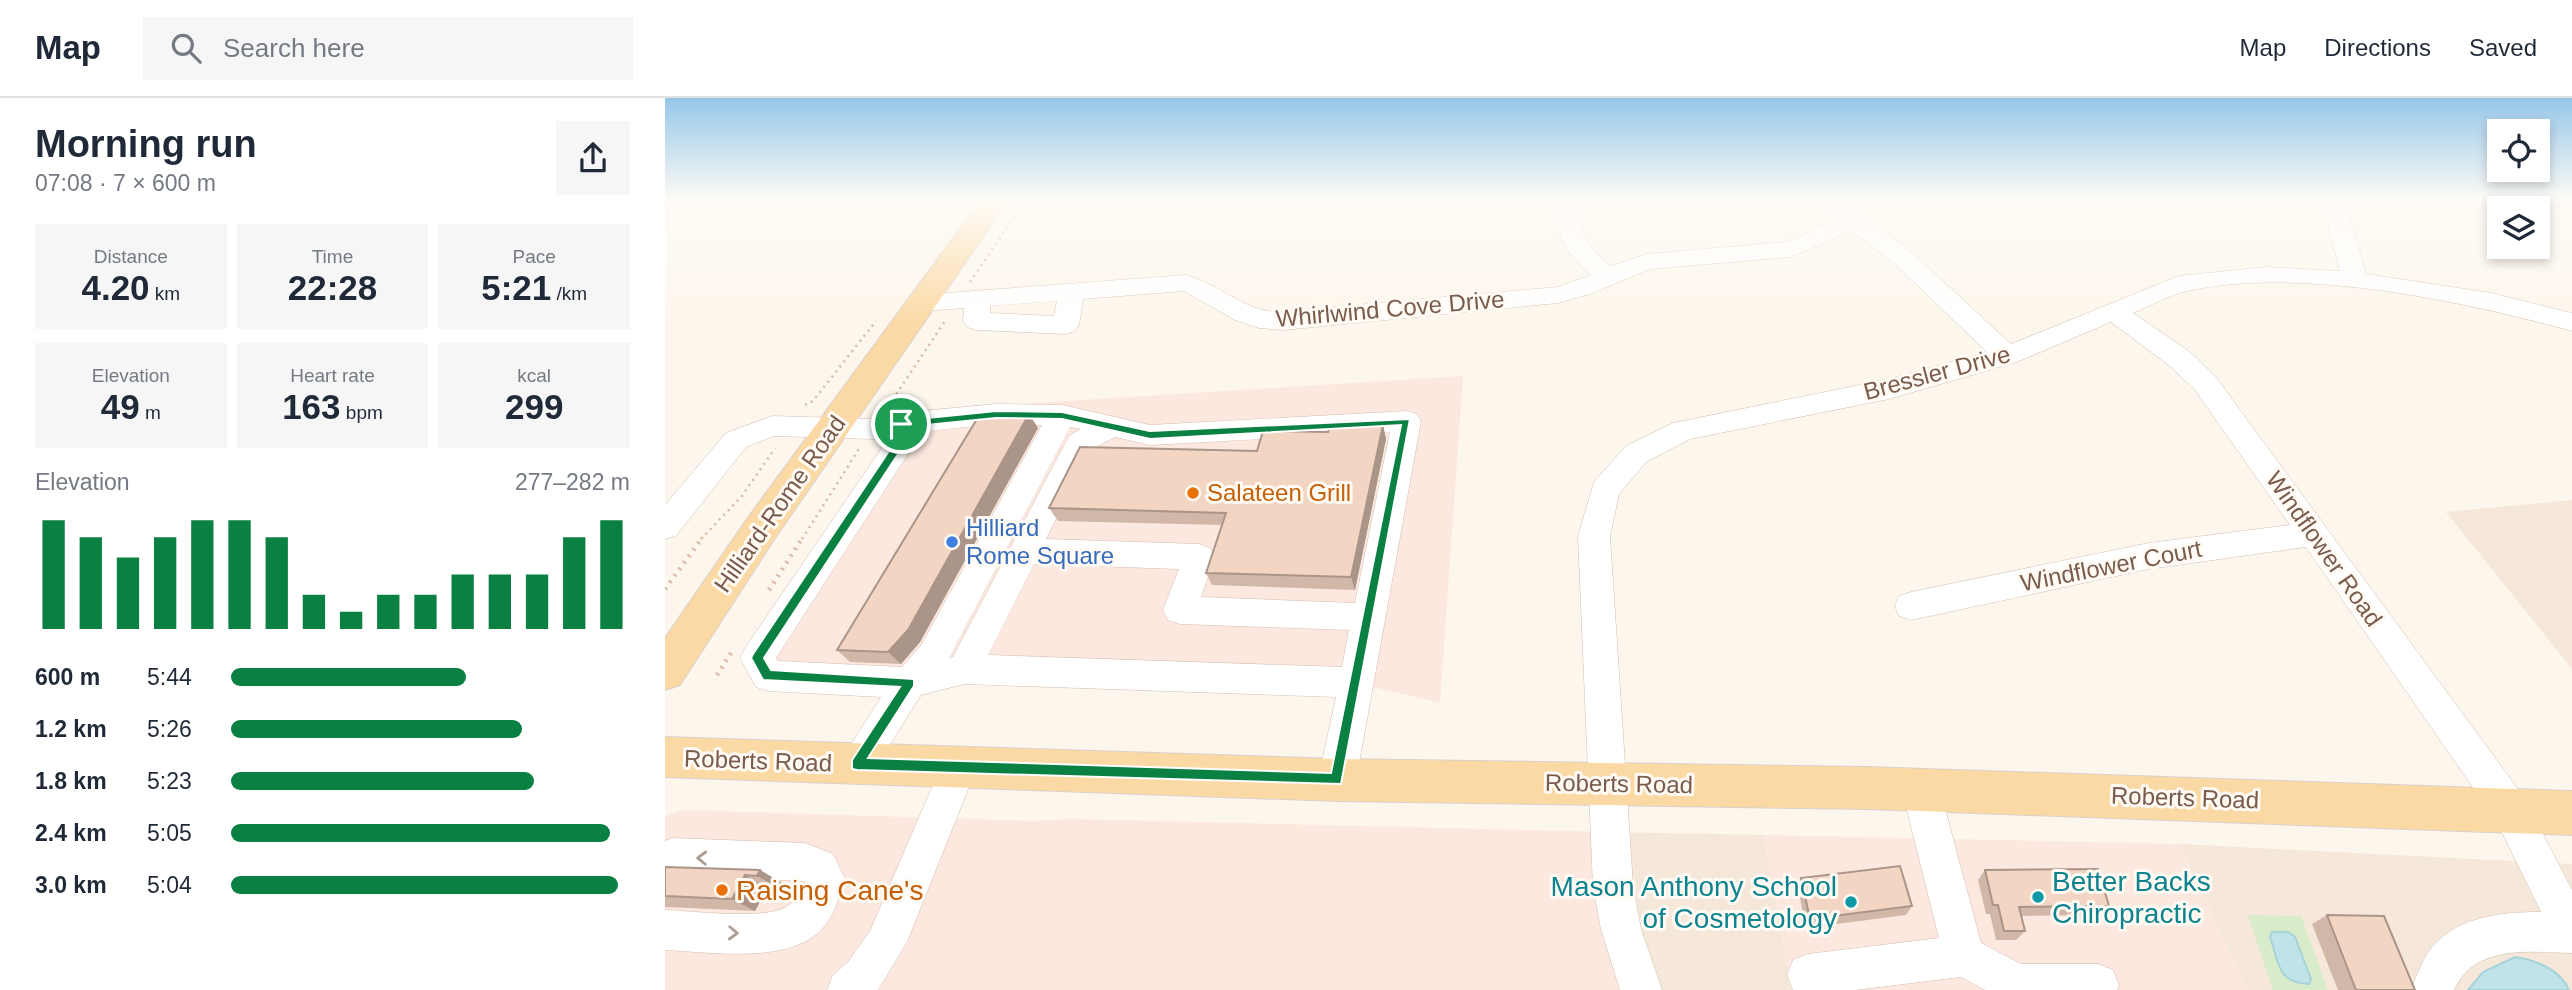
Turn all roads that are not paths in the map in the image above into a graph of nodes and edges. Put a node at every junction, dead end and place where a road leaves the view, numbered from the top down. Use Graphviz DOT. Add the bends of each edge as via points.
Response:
graph roads {
  1 [pos="964,243"];
  2 [pos="1572,243"];
  3 [pos="1805,243"];
  4 [pos="1884,243"];
  5 [pos="2345,243"];
  6 [pos="1608,276"];
  7 [pos="2355,280"];
  8 [pos="921,303"];
  9 [pos="2114,312"];
  10 [pos="2572,322"];
  11 [pos="2007,356"];
  12 [pos="1062,415"];
  13 [pos="887,426"];
  14 [pos="1112,426"];
  15 [pos="834,427"];
  16 [pos="665,527"];
  17 [pos="2312,534"];
  18 [pos="1023,551"];
  19 [pos="1911,606"];
  20 [pos="1369,617"];
  21 [pos="964,668"];
  22 [pos="665,672"];
  23 [pos="910,682"];
  24 [pos="1356,683"];
  25 [pos="665,757"];
  26 [pos="857,764"];
  27 [pos="959,766"];
  28 [pos="1337,780"];
  29 [pos="1607,784"];
  30 [pos="1921,790"];
  31 [pos="2510,809"];
  32 [pos="2572,813"];
  33 [pos="672,857"];
  34 [pos="665,930"];
  35 [pos="2572,932"];
  36 [pos="1964,956"];
  37 [pos="1808,975"];
  38 [pos="2098,985"];
  39 [pos="848,990"];
  40 [pos="1641,990"];
  41 [pos="2432,990"];
  1 -- 8 [label="main road, Hilliard-Rome Road"];
  2 -- 6 [label="street"];
  3 -- 6 [label="street, Whirlwind Cove Drive" via="1766,253 1668,259"];
  4 -- 11 [label="street"];
  5 -- 7 [label="street"];
  6 -- 8 [label="street, Whirlwind Cove Drive" via="1558,295 1293,321 1252,317 1215,293 1185,283 1071,291 1066,325 976,321 976,300"];
  7 -- 9 [label="street, Bressler Drive" via="2284,273 2209,278 2179,284"];
  7 -- 10 [label="street, Bressler Drive" via="2468,297"];
  8 -- 15 [label="main road, Hilliard-Rome Road"];
  9 -- 11 [label="street, Bressler Drive"];
  9 -- 17 [label="street, Windflower Road" via="2205,383"];
  11 -- 29 [label="street, Bressler Drive" via="1889,389 1683,430 1636,454 1605,490 1594,536"];
  12 -- 13 [label="street" via="996,414"];
  12 -- 14 [label="street"];
  12 -- 23 [label="street" via="934,653"];
  13 -- 15 [label="street"];
  13 -- 23 [label="street" via="905,436 758,658 768,676"];
  14 -- 18 [label="street" via="1079,443"];
  14 -- 20 [label="street" via="1150,435 1407,421"];
  15 -- 16 [label="street" via="772,426 736,440"];
  15 -- 22 [label="main road, Hilliard-Rome Road"];
  17 -- 19 [label="street, Windflower Court" via="2149,556"];
  17 -- 31 [label="street, Windflower Road"];
  18 -- 20 [label="street" via="1199,557 1180,610"];
  18 -- 21 [label="street"];
  20 -- 24 [label="street"];
  21 -- 23 [label="street"];
  21 -- 24 [label="street"];
  23 -- 26 [label="street"];
  24 -- 28 [label="street"];
  25 -- 26 [label="main road, Roberts Road"];
  26 -- 27 [label="main road, Roberts Road"];
  27 -- 28 [label="main road, Roberts Road"];
  27 -- 39 [label="street" via="886,944 873,966"];
  28 -- 29 [label="main road, Roberts Road"];
  29 -- 30 [label="main road, Roberts Road"];
  29 -- 40 [label="street, Bressler Drive" via="1613,886"];
  30 -- 31 [label="main road, Roberts Road"];
  30 -- 36 [label="street"];
  31 -- 32 [label="main road, Roberts Road"];
  31 -- 35 [label="street, Windflower Road"];
  34 -- 33 [label="street, one-way" via="778,933 807,917 820,899 825,879 819,868 805,862"];
  35 -- 41 [label="street" via="2494,936 2467,946 2448,960"];
  36 -- 37 [label="street"];
  36 -- 38 [label="street" via="2018,985"];
}
